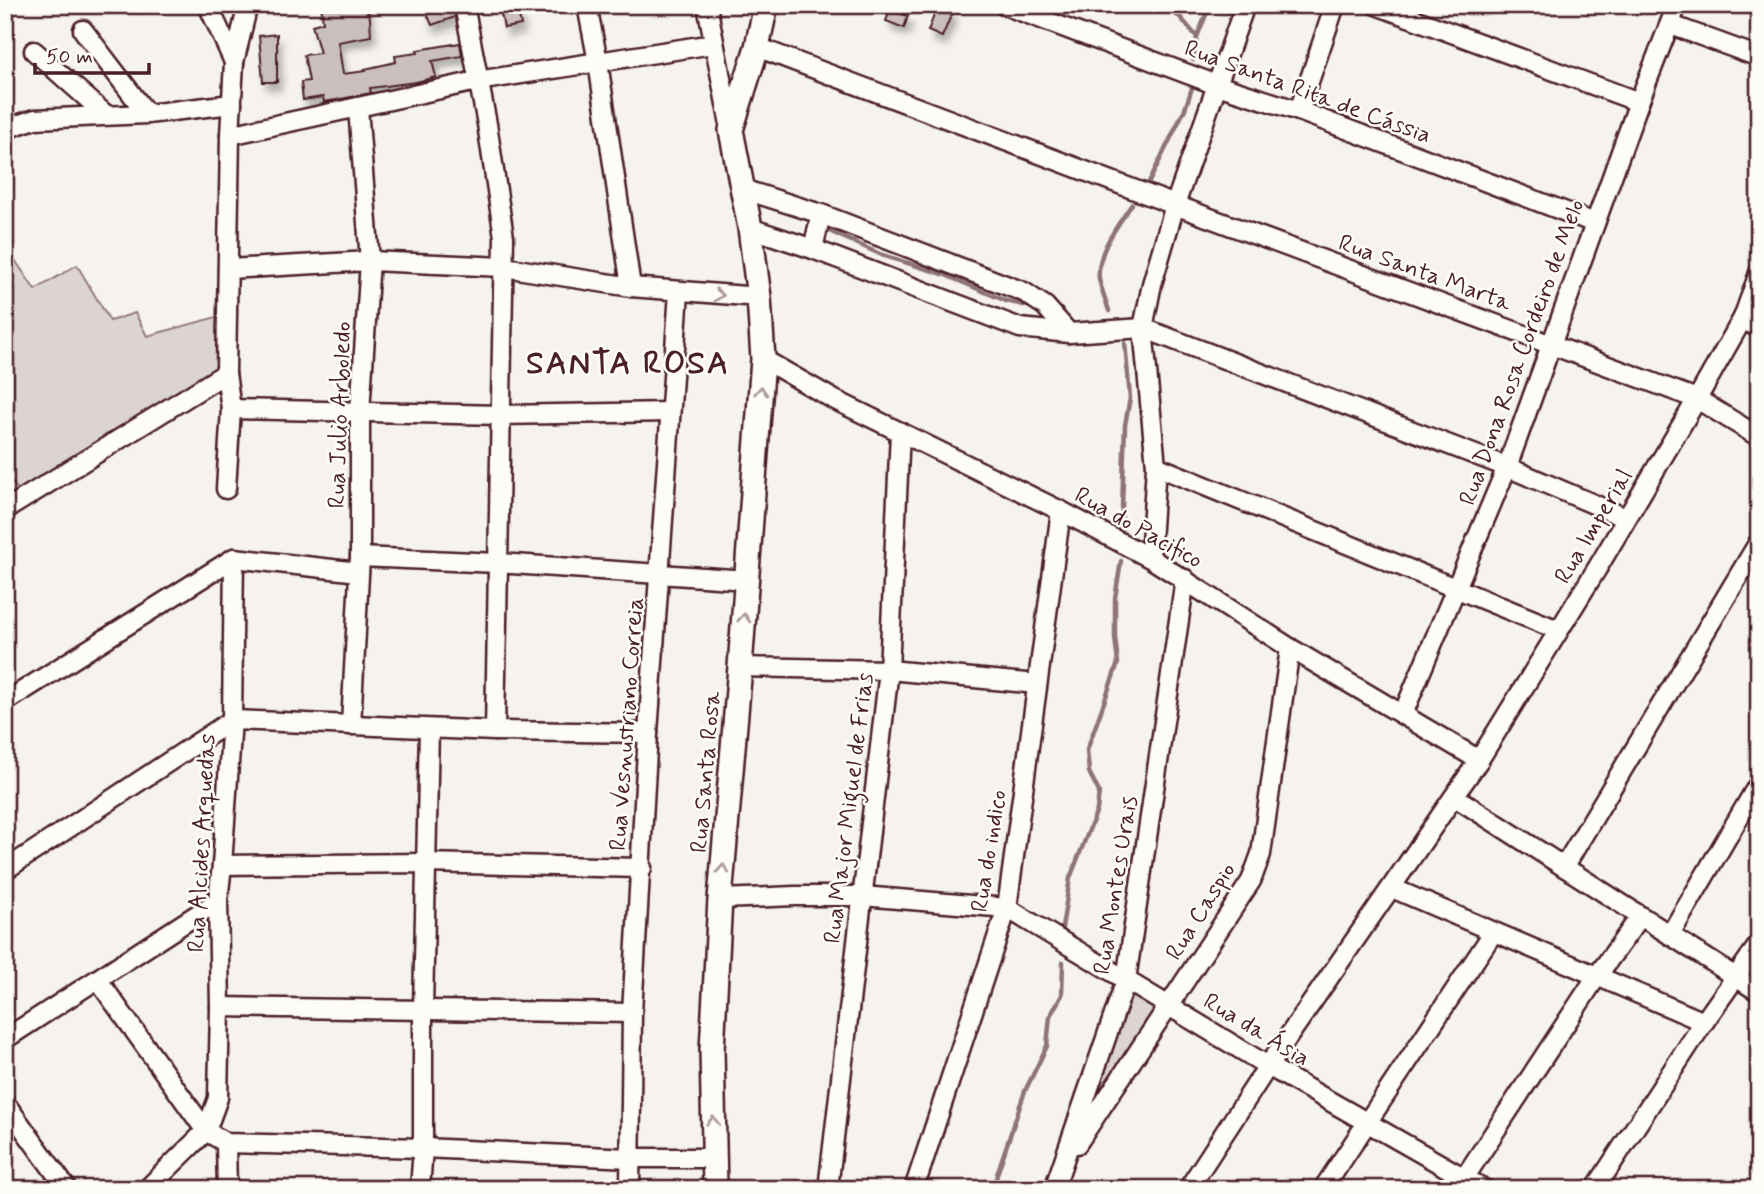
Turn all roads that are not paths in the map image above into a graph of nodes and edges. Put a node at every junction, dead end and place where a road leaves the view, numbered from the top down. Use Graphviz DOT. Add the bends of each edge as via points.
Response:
graph roads {
  1 [pos="208,5"];
  2 [pos="248,5"];
  3 [pos="464,5"];
  4 [pos="587,5"];
  5 [pos="707,5"];
  6 [pos="766,5"];
  7 [pos="1004,5"];
  8 [pos="1245,5"];
  9 [pos="1335,5"];
  10 [pos="1376,5"];
  11 [pos="1677,5"];
  12 [pos="1671,25"];
  13 [pos="83,30"];
  14 [pos="713,44"];
  15 [pos="757,47"];
  16 [pos="34,51"];
  17 [pos="1759,57"];
  18 [pos="234,62"];
  19 [pos="598,62"];
  20 [pos="477,81"];
  21 [pos="1217,85"];
  22 [pos="1640,102"];
  23 [pos="232,104"];
  24 [pos="358,108"];
  25 [pos="1298,111"];
  26 [pos="105,114"];
  27 [pos="147,114"];
  28 [pos="5,129"];
  29 [pos="731,131"];
  30 [pos="230,135"];
  31 [pos="742,189"];
  32 [pos="1175,205"];
  33 [pos="821,214"];
  34 [pos="1595,223"];
  35 [pos="750,229"];
  36 [pos="813,249"];
  37 [pos="370,261"];
  38 [pos="504,267"];
  39 [pos="228,269"];
  40 [pos="1759,273"];
  41 [pos="631,287"];
  42 [pos="679,292"];
  43 [pos="759,297"];
  44 [pos="1743,318"];
  45 [pos="1143,328"];
  46 [pos="1759,329"];
  47 [pos="1069,333"];
  48 [pos="1552,345"];
  49 [pos="763,359"];
  50 [pos="226,373"];
  51 [pos="1697,399"];
  52 [pos="231,409"];
  53 [pos="360,412"];
  54 [pos="670,412"];
  55 [pos="501,415"];
  56 [pos="900,432"];
  57 [pos="1759,437"];
  58 [pos="1156,466"];
  59 [pos="1507,467"];
  60 [pos="226,489"];
  61 [pos="5,510"];
  62 [pos="1061,510"];
  63 [pos="1626,519"];
  64 [pos="1759,542"];
  65 [pos="234,558"];
  66 [pos="1150,558"];
  67 [pos="498,563"];
  68 [pos="360,565"];
  69 [pos="660,574"];
  70 [pos="1185,579"];
  71 [pos="747,580"];
  72 [pos="1455,588"];
  73 [pos="1558,630"];
  74 [pos="1290,648"];
  75 [pos="740,667"];
  76 [pos="889,670"];
  77 [pos="1037,684"];
  78 [pos="5,702"];
  79 [pos="1403,714"];
  80 [pos="232,720"];
  81 [pos="351,725"];
  82 [pos="429,729"];
  83 [pos="495,731"];
  84 [pos="648,733"];
  85 [pos="1479,760"];
  86 [pos="1759,783"];
  87 [pos="1455,797"];
  88 [pos="425,863"];
  89 [pos="222,865"];
  90 [pos="1564,867"];
  91 [pos="642,868"];
  92 [pos="5,870"];
  93 [pos="1392,888"];
  94 [pos="862,896"];
  95 [pos="720,899"];
  96 [pos="218,901"];
  97 [pos="1007,908"];
  98 [pos="1640,917"];
  99 [pos="1493,933"];
  100 [pos="1670,935"];
  101 [pos="1759,944"];
  102 [pos="1597,976"];
  103 [pos="1736,977"];
  104 [pos="98,980"];
  105 [pos="1126,981"];
  106 [pos="1759,992"];
  107 [pos="1169,1005"];
  108 [pos="220,1007"];
  109 [pos="423,1009"];
  110 [pos="632,1013"];
  111 [pos="1704,1022"];
  112 [pos="5,1039"];
  113 [pos="1268,1066"];
  114 [pos="5,1103"];
  115 [pos="1367,1123"];
  116 [pos="206,1130"];
  117 [pos="226,1143"];
  118 [pos="423,1148"];
  119 [pos="630,1158"];
  120 [pos="713,1158"];
  121 [pos="1062,1166"];
  122 [pos="1461,1183"];
  123 [pos="60,1186"];
  124 [pos="147,1189"];
  125 [pos="227,1189"];
  126 [pos="420,1189"];
  127 [pos="630,1189"];
  128 [pos="715,1189"];
  129 [pos="828,1189"];
  130 [pos="914,1189"];
  131 [pos="1054,1189"];
  132 [pos="1188,1189"];
  133 [pos="1324,1189"];
  134 [pos="1484,1189"];
  135 [pos="1595,1189"];
  1 -- 18 [label="street"];
  2 -- 18 [label="street"];
  3 -- 20 [label="street"];
  4 -- 19 [label="street"];
  5 -- 14 [label="street"];
  6 -- 15 [label="street"];
  7 -- 21 [label="street, Rua Santa Rita de Cássia"];
  8 -- 21 [label="street"];
  9 -- 25 [label="street"];
  10 -- 22 [label="street"];
  11 -- 12 [label="street, Rua Dona Rosa Cordeiro de Melo"];
  12 -- 17 [label="street"];
  12 -- 22 [label="street, Rua Dona Rosa Cordeiro de Melo"];
  13 -- 27 [label="street"];
  14 -- 19 [label="street"];
  14 -- 29 [label="street"];
  15 -- 29 [label="street"];
  15 -- 32 [label="street, Rua Santa Marta"];
  16 -- 26 [label="street"];
  18 -- 23 [label="street"];
  19 -- 20 [label="street"];
  19 -- 41 [label="street"];
  20 -- 24 [label="street"];
  20 -- 38 [label="street" via="502,225"];
  21 -- 25 [label="street, Rua Santa Rita de Cássia"];
  21 -- 32 [label="street"];
  22 -- 34 [label="street, Rua Dona Rosa Cordeiro de Melo"];
  23 -- 27 [label="street"];
  23 -- 30 [label="street"];
  24 -- 30 [label="street"];
  24 -- 37 [label="street, Rua Julio Arboledo"];
  25 -- 34 [label="street, Rua Santa Rita de Cássia"];
  26 -- 27 [label="street"];
  26 -- 28 [label="street" via="34,119"];
  29 -- 31 [label="street, Rua Santa Rosa"];
  30 -- 39 [label="street"];
  31 -- 33 [label="street"];
  31 -- 35 [label="street, Rua Santa Rosa"];
  32 -- 45 [label="street"];
  32 -- 48 [label="street, Rua Santa Marta"];
  33 -- 36 [label="street"];
  33 -- 47 [label="street" via="1024,292"];
  34 -- 48 [label="street, Rua Dona Rosa Cordeiro de Melo"];
  35 -- 36 [label="street"];
  35 -- 43 [label="street, Rua Santa Rosa"];
  36 -- 47 [label="street" via="1020,328"];
  37 -- 38 [label="street"];
  37 -- 39 [label="street"];
  37 -- 53 [label="street, Rua Julio Arboledo"];
  38 -- 41 [label="street"];
  38 -- 55 [label="street"];
  39 -- 50 [label="street"];
  40 -- 44 [label="street, Rua Imperial"];
  41 -- 42 [label="street"];
  42 -- 43 [label="street, one-way"];
  42 -- 54 [label="street, Rua Vesnustriano Correia"];
  43 -- 49 [label="street, Rua Santa Rosa"];
  44 -- 46 [label="street"];
  44 -- 51 [label="street, Rua Imperial"];
  45 -- 47 [label="street"];
  45 -- 58 [label="street"];
  45 -- 59 [label="street"];
  48 -- 51 [label="street, Rua Santa Marta"];
  48 -- 59 [label="street, Rua Dona Rosa Cordeiro de Melo"];
  49 -- 56 [label="street, Rua do Pacifico"];
  71 -- 49 [label="street, Rua Santa Rosa, one-way"];
  50 -- 52 [label="street"];
  50 -- 61 [label="street"];
  51 -- 57 [label="street, Rua Santa Marta"];
  51 -- 63 [label="street, Rua Imperial"];
  52 -- 53 [label="street"];
  52 -- 60 [label="street"];
  53 -- 55 [label="street"];
  53 -- 68 [label="street, Rua Julio Arboledo"];
  54 -- 55 [label="street"];
  54 -- 69 [label="street, Rua Vesnustriano Correia"];
  55 -- 67 [label="street"];
  56 -- 62 [label="street, Rua do Pacifico"];
  56 -- 76 [label="street, Rua Major Miguel de Frias"];
  58 -- 66 [label="street"];
  58 -- 72 [label="street"];
  59 -- 63 [label="street"];
  59 -- 72 [label="street, Rua Dona Rosa Cordeiro de Melo"];
  62 -- 66 [label="street, Rua do Pacifico"];
  62 -- 77 [label="street, Rua do indico"];
  63 -- 73 [label="street, Rua Imperial"];
  64 -- 90 [label="street"];
  65 -- 68 [label="street"];
  65 -- 78 [label="street"];
  65 -- 80 [label="street, Rua Alcides Arquedas"];
  66 -- 70 [label="street, Rua do Pacifico"];
  67 -- 68 [label="street"];
  67 -- 69 [label="street"];
  67 -- 83 [label="street"];
  68 -- 81 [label="street, Rua Julio Arboledo"];
  69 -- 71 [label="street"];
  69 -- 84 [label="street, Rua Vesnustriano Correia"];
  70 -- 74 [label="street, Rua do Pacifico"];
  70 -- 105 [label="street, Rua Montes Urais"];
  75 -- 71 [label="street, Rua Santa Rosa, one-way"];
  72 -- 73 [label="street"];
  72 -- 79 [label="street, Rua Dona Rosa Cordeiro de Melo"];
  73 -- 85 [label="street, Rua Imperial"];
  74 -- 79 [label="street, Rua do Pacifico"];
  74 -- 107 [label="street, Rua Caspio" via="1261,854 1245,892"];
  75 -- 76 [label="street"];
  95 -- 75 [label="street, Rua Santa Rosa, one-way"];
  76 -- 77 [label="street"];
  76 -- 94 [label="street, Rua Major Miguel de Frias"];
  77 -- 97 [label="street, Rua do indico"];
  79 -- 85 [label="street, Rua do Pacifico"];
  80 -- 81 [label="street"];
  80 -- 89 [label="street, Rua Alcides Arquedas"];
  80 -- 92 [label="street"];
  81 -- 82 [label="street"];
  82 -- 83 [label="street"];
  82 -- 88 [label="street"];
  83 -- 84 [label="street"];
  84 -- 91 [label="street, Rua Vesnustriano Correia"];
  85 -- 87 [label="street, Rua Imperial"];
  86 -- 100 [label="street"];
  87 -- 90 [label="street"];
  87 -- 93 [label="street, Rua Imperial"];
  88 -- 89 [label="street"];
  88 -- 91 [label="street"];
  88 -- 109 [label="street"];
  89 -- 96 [label="street, Rua Alcides Arquedas"];
  90 -- 98 [label="street"];
  91 -- 110 [label="street, Rua Vesnustriano Correia"];
  93 -- 99 [label="street"];
  93 -- 113 [label="street, Rua Imperial"];
  94 -- 95 [label="street"];
  94 -- 97 [label="street"];
  94 -- 129 [label="street, Rua Major Miguel de Frias"];
  120 -- 95 [label="street, Rua Santa Rosa, one-way" via="712,1050"];
  96 -- 104 [label="street"];
  96 -- 108 [label="street, Rua Alcides Arquedas"];
  97 -- 105 [label="street, Rua da Ásia"];
  97 -- 130 [label="street, Rua do indico"];
  98 -- 100 [label="street"];
  98 -- 102 [label="street"];
  99 -- 102 [label="street"];
  99 -- 115 [label="street"];
  100 -- 103 [label="street"];
  101 -- 103 [label="street"];
  102 -- 111 [label="street"];
  102 -- 122 [label="street"];
  103 -- 106 [label="street"];
  103 -- 111 [label="street"];
  104 -- 112 [label="street"];
  104 -- 116 [label="street"];
  105 -- 107 [label="street, Rua da Ásia"];
  105 -- 121 [label="street, Rua Montes Urais"];
  107 -- 113 [label="street, Rua da Ásia"];
  107 -- 121 [label="street, Rua Caspio"];
  108 -- 109 [label="street"];
  108 -- 116 [label="street, Rua Alcides Arquedas" via="218,1098"];
  109 -- 110 [label="street"];
  109 -- 118 [label="street"];
  110 -- 119 [label="street, Rua Vesnustriano Correia"];
  111 -- 135 [label="street"];
  113 -- 115 [label="street, Rua da Ásia"];
  113 -- 132 [label="street, Rua Imperial"];
  114 -- 123 [label="street"];
  115 -- 122 [label="street, Rua da Ásia"];
  115 -- 133 [label="street"];
  116 -- 117 [label="street"];
  116 -- 124 [label="street, Rua Alcides Arquedas"];
  117 -- 118 [label="street"];
  117 -- 125 [label="street"];
  118 -- 119 [label="street"];
  118 -- 126 [label="street"];
  119 -- 120 [label="street"];
  119 -- 127 [label="street, Rua Vesnustriano Correia"];
  120 -- 128 [label="street, Rua Santa Rosa"];
  121 -- 131 [label="street, Rua Montes Urais"];
  122 -- 134 [label="street, Rua da Ásia"];
}
